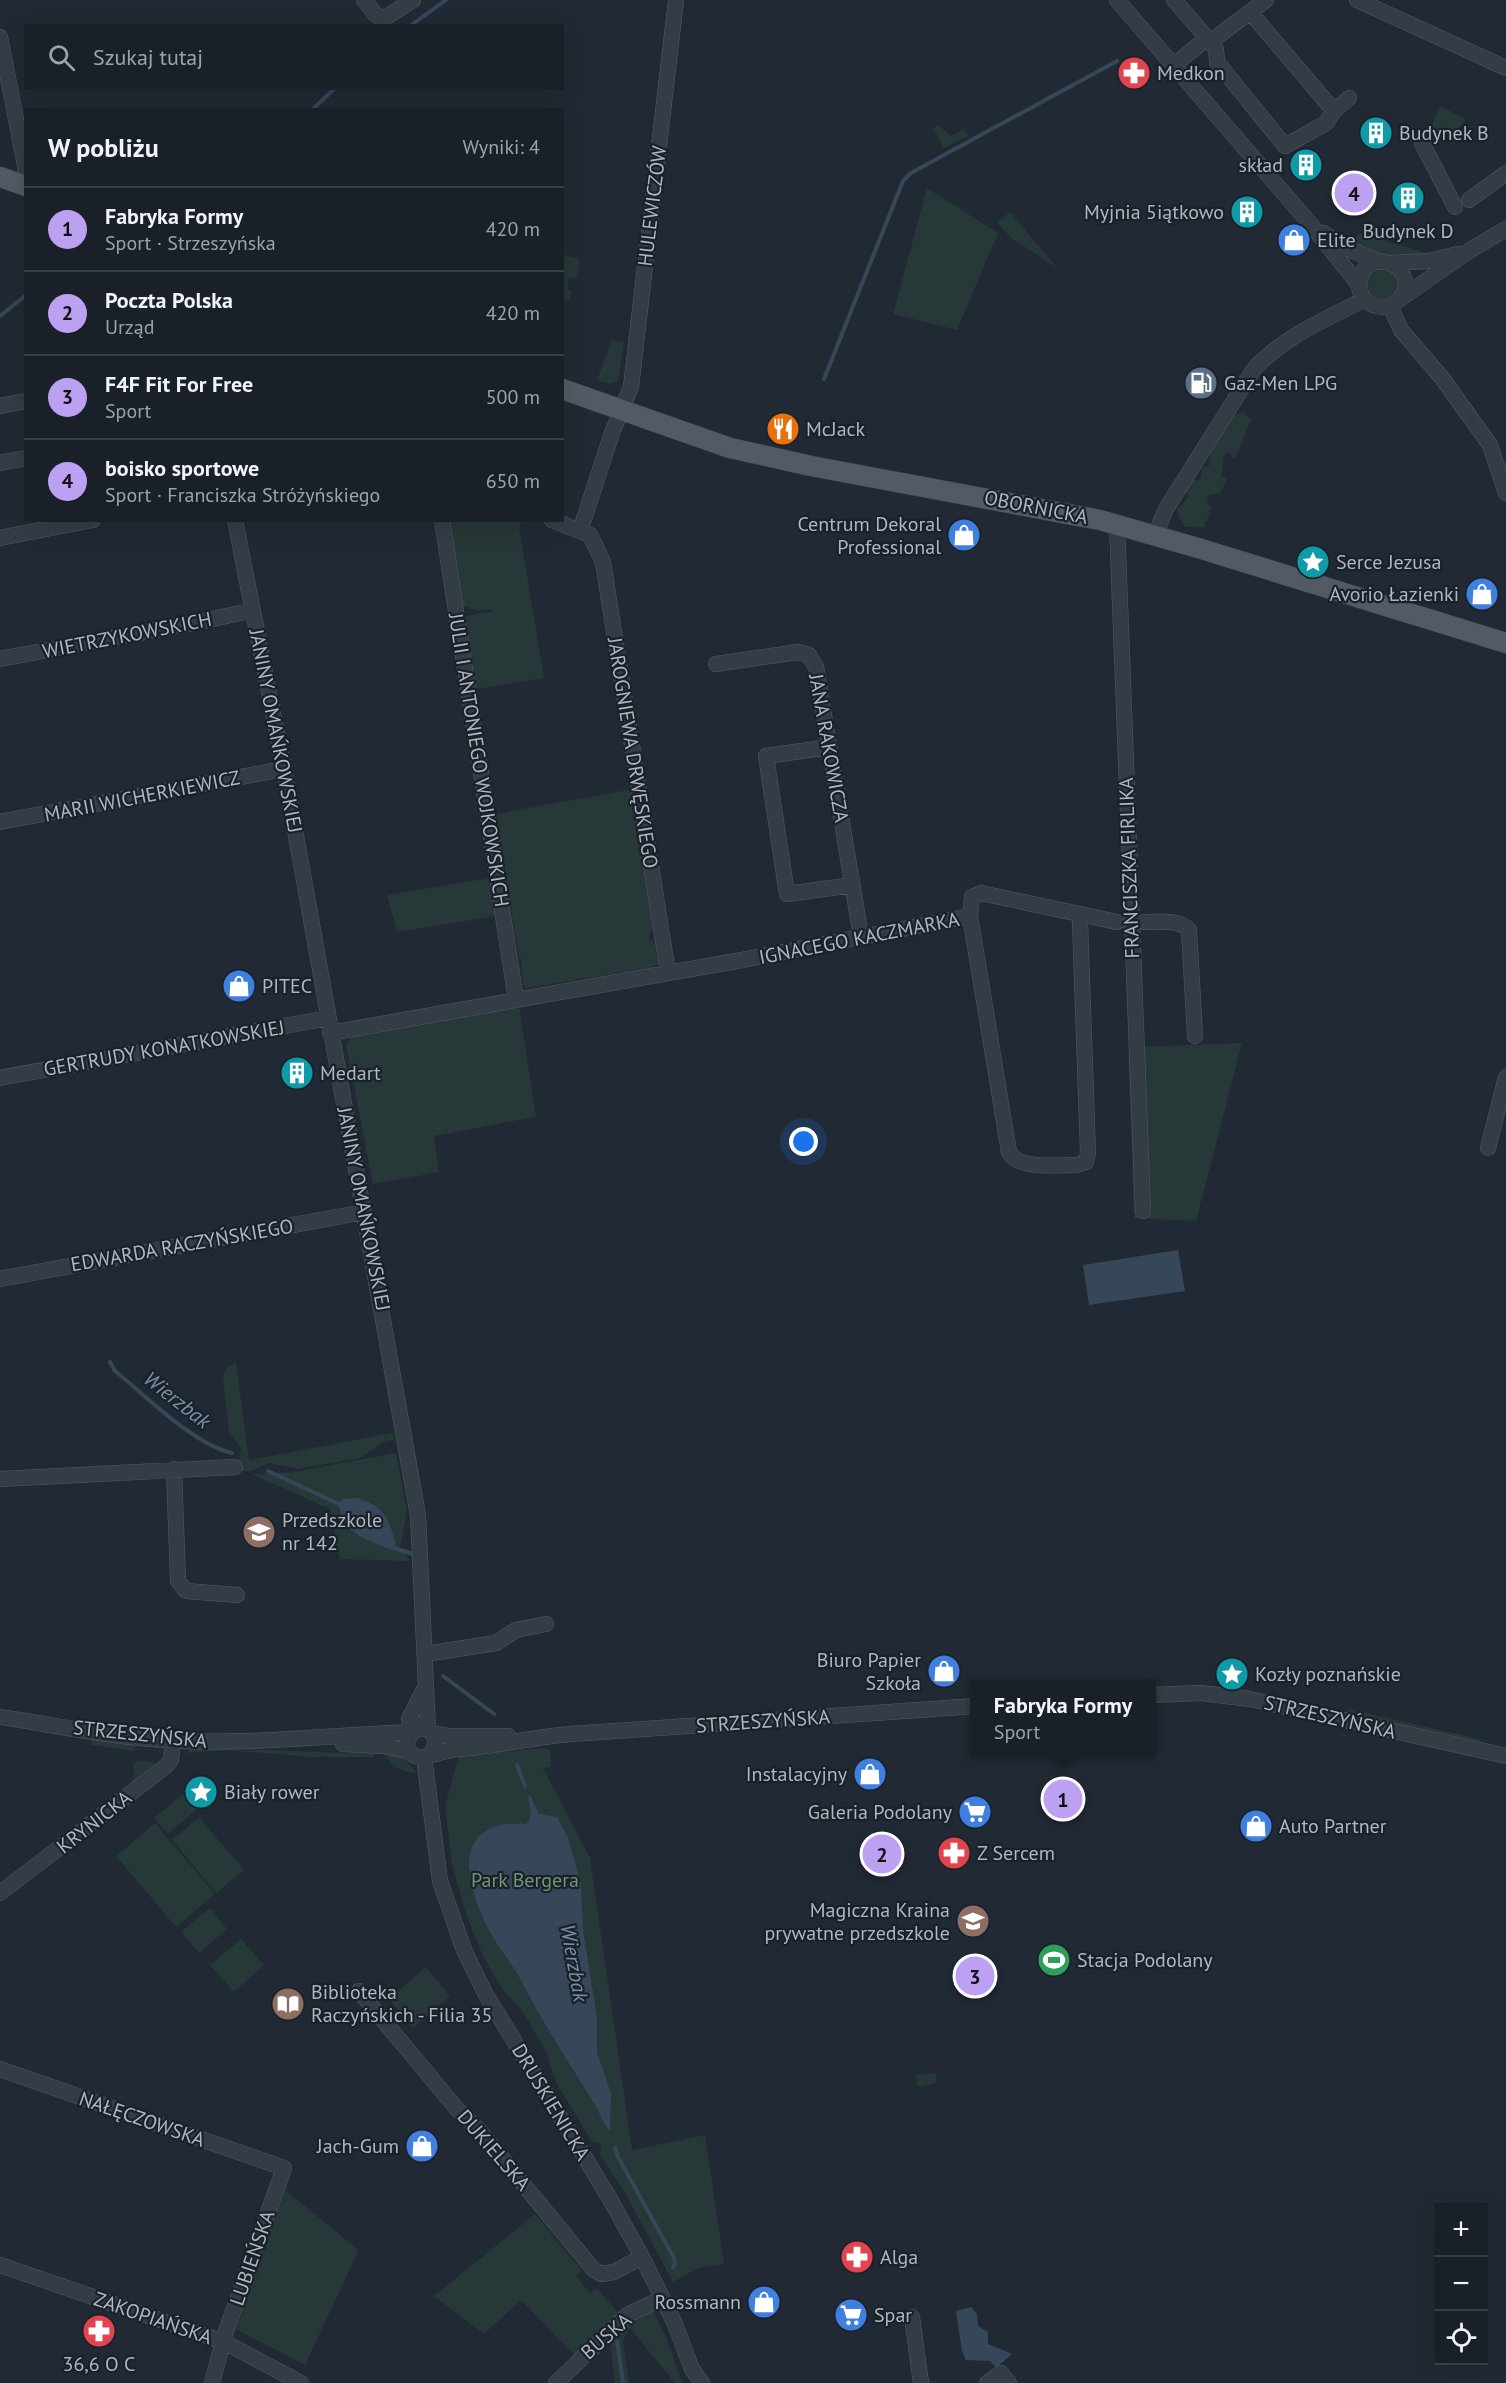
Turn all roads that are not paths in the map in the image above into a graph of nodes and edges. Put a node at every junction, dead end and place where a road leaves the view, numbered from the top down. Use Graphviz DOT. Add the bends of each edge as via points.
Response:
graph roads {
  1 [pos="364,0"];
  2 [pos="413,0"];
  3 [pos="676,0"];
  4 [pos="1117,0"];
  5 [pos="1174,0"];
  6 [pos="1266,0"];
  7 [pos="1357,0"];
  8 [pos="1250,12"];
  9 [pos="0,37"];
  10 [pos="1208,40"];
  11 [pos="1173,66"];
  12 [pos="1506,68"];
  13 [pos="1349,98"];
  14 [pos="1334,111"];
  15 [pos="1422,143"];
  16 [pos="24,160"];
  17 [pos="1506,173"];
  18 [pos="0,177"];
  19 [pos="24,186"];
  20 [pos="1469,200"];
  21 [pos="1455,207"];
  22 [pos="1313,227"];
  23 [pos="1506,230"];
  24 [pos="1469,251"];
  25 [pos="1385,262"];
  26 [pos="1362,292"];
  27 [pos="1395,302"];
  28 [pos="564,390"];
  29 [pos="24,401"];
  30 [pos="0,406"];
  31 [pos="620,410"];
  32 [pos="24,458"];
  33 [pos="0,463"];
  34 [pos="1506,493"];
  35 [pos="83,522"];
  36 [pos="235,522"];
  37 [pos="442,522"];
  38 [pos="557,522"];
  39 [pos="1117,524"];
  40 [pos="585,533"];
  41 [pos="1155,535"];
  42 [pos="0,538"];
  43 [pos="253,610"];
  44 [pos="1506,643"];
  45 [pos="0,659"];
  46 [pos="716,664"];
  47 [pos="830,747"];
  48 [pos="284,769"];
  49 [pos="0,822"];
  50 [pos="853,885"];
  51 [pos="1082,915"];
  52 [pos="970,916"];
  53 [pos="1117,922"];
  54 [pos="1145,922"];
  55 [pos="861,936"];
  56 [pos="668,973"];
  57 [pos="516,1000"];
  58 [pos="329,1025"];
  59 [pos="1195,1036"];
  60 [pos="1506,1077"];
  61 [pos="0,1078"];
  62 [pos="1488,1148"];
  63 [pos="1143,1211"];
  64 [pos="364,1212"];
  65 [pos="0,1279"];
  66 [pos="235,1467"];
  67 [pos="174,1469"];
  68 [pos="0,1479"];
  69 [pos="237,1595"];
  70 [pos="546,1624"];
  71 [pos="425,1654"];
  72 [pos="424,1689"];
  73 [pos="1156,1695"];
  74 [pos="970,1706"];
  75 [pos="0,1717"];
  76 [pos="430,1731"];
  77 [pos="412,1732"];
  78 [pos="552,1736"];
  79 [pos="280,1740"];
  80 [pos="173,1741"];
  81 [pos="422,1754"];
  82 [pos="1506,1756"];
  83 [pos="0,1893"];
  84 [pos="358,1991"];
  85 [pos="0,2069"];
  86 [pos="284,2168"];
  87 [pos="642,2258"];
  88 [pos="0,2265"];
  89 [pos="663,2298"];
  90 [pos="912,2317"];
  91 [pos="224,2342"];
  92 [pos="693,2376"];
  93 [pos="1005,2378"];
  94 [pos="212,2383"];
  95 [pos="301,2383"];
  96 [pos="556,2383"];
  97 [pos="702,2383"];
  98 [pos="921,2383"];
  99 [pos="987,2383"];
  1 -- 2 [label="street" via="381,18"];
  3 -- 31 [label="street, HULEWICZÓW" via="631,387"];
  4 -- 11 [label="street"];
  5 -- 10 [label="street"];
  6 -- 8 [label="street"];
  7 -- 12 [label="street"];
  8 -- 10 [label="street"];
  8 -- 14 [label="street"];
  9 -- 16 [label="street"];
  10 -- 11 [label="street"];
  10 -- 14 [label="street" via="1216,49 1217,63 1285,146 1326,123"];
  11 -- 22 [label="street"];
  13 -- 14 [label="street"];
  15 -- 21 [label="street"];
  17 -- 20 [label="street"];
  18 -- 19 [label="main road"];
  22 -- 25 [label="street" via="1346,248"];
  22 -- 26 [label="street"];
  23 -- 24 [label="street"];
  24 -- 25 [label="street" via="1429,261"];
  24 -- 27 [label="street"];
  25 -- 26 [label="street" via="1365,269"];
  25 -- 27 [label="street" via="1399,269 1404,278 1405,288"];
  26 -- 27 [label="street" via="1377,306"];
  26 -- 41 [label="street" via="1271,352 1254,369 1166,509"];
  27 -- 34 [label="street" via="1401,330 1442,378 1490,445"];
  28 -- 31 [label="main road, OBORNICKA"];
  29 -- 30 [label="street"];
  31 -- 39 [label="main road, OBORNICKA" via="771,458"];
  31 -- 40 [label="street"];
  32 -- 33 [label="street"];
  35 -- 42 [label="street"];
  36 -- 43 [label="street, JANINY OMAŃKOWSKIEJ"];
  37 -- 57 [label="street, JULII I ANTONIEGO WOJKOWSKICH"];
  38 -- 40 [label="street"];
  39 -- 41 [label="main road, OBORNICKA"];
  39 -- 63 [label="street, FRANCISZKA FIRLIKA"];
  40 -- 56 [label="street, JAROGNIEWA DRWĘSKIEGO" via="603,562"];
  41 -- 44 [label="main road, OBORNICKA"];
  43 -- 45 [label="street, WIETRZYKOWSKICH"];
  43 -- 48 [label="street, JANINY OMAŃKOWSKIEJ"];
  46 -- 47 [label="street, JANA RAKOWICZA" via="798,652 809,655 816,667"];
  47 -- 50 [label="street, JANA RAKOWICZA"];
  47 -- 50 [label="street" via="766,756 787,894"];
  48 -- 49 [label="street, MARII WICHERKIEWICZ"];
  48 -- 58 [label="street, JANINY OMAŃKOWSKIEJ"];
  50 -- 55 [label="street, JANA RAKOWICZA"];
  51 -- 52 [label="street, FRANCISZKA FIRLIKA" via="981,893 972,897"];
  51 -- 52 [label="street, IGNACEGO KACZMARKA" via="1088,1154 1086,1162 1077,1165 1021,1164 1009,1152"];
  51 -- 53 [label="street, FRANCISZKA FIRLIKA"];
  52 -- 55 [label="street, IGNACEGO KACZMARKA"];
  54 -- 59 [label="street, FRANCISZKA FIRLIKA" via="1178,922 1190,930"];
  55 -- 56 [label="street, IGNACEGO KACZMARKA"];
  56 -- 57 [label="street, IGNACEGO KACZMARKA"];
  57 -- 58 [label="street, IGNACEGO KACZMARKA"];
  58 -- 61 [label="street, GERTRUDY KONATKOWSKIEJ"];
  58 -- 64 [label="street, JANINY OMAŃKOWSKIEJ"];
  60 -- 62 [label="street"];
  64 -- 65 [label="street, EDWARDA RACZYŃSKIEGO"];
  64 -- 71 [label="street, JANINY OMAŃKOWSKIEJ" via="418,1515"];
  66 -- 67 [label="street"];
  67 -- 68 [label="street"];
  67 -- 69 [label="street" via="178,1581 186,1591"];
  70 -- 71 [label="street" via="516,1630 496,1643"];
  71 -- 72 [label="street, JANINY OMAŃKOWSKIEJ"];
  72 -- 76 [label="street, JANINY OMAŃKOWSKIEJ"];
  72 -- 77 [label="street, JANINY OMAŃKOWSKIEJ" via="409,1719"];
  73 -- 82 [label="street, STRZESZYŃSKA" via="1201,1693 1250,1699"];
  74 -- 78 [label="street, STRZESZYŃSKA"];
  75 -- 80 [label="street, STRZESZYŃSKA"];
  76 -- 77 [label="street" via="419,1728"];
  76 -- 78 [label="street, STRZESZYŃSKA" via="454,1736"];
  76 -- 81 [label="street" via="436,1744"];
  77 -- 79 [label="street, STRZESZYŃSKA"];
  77 -- 81 [label="street" via="407,1741"];
  78 -- 81 [label="street, STRZESZYŃSKA"];
  79 -- 80 [label="street, STRZESZYŃSKA"];
  79 -- 81 [label="street, STRZESZYŃSKA" via="384,1746"];
  80 -- 83 [label="street, KRYNICKA" via="171,1760 166,1766"];
  81 -- 87 [label="street, DRUSKIENICKA" via="440,1881 464,1950 485,1993"];
  84 -- 87 [label="street, DUKIELSKA" via="593,2269 601,2274 614,2272"];
  85 -- 86 [label="street, NAŁĘCZOWSKA"];
  86 -- 91 [label="street, LUBIEŃSKA"];
  87 -- 89 [label="street, DRUSKIENICKA"];
  88 -- 91 [label="street, ZAKOPIAŃSKA"];
  89 -- 92 [label="street, DRUSKIENICKA"];
  89 -- 96 [label="street, BUSKA" via="627,2315"];
  90 -- 98 [label="street"];
  91 -- 94 [label="street, LUBIEŃSKA"];
  91 -- 95 [label="street, ZAKOPIAŃSKA"];
  92 -- 97 [label="street, DRUSKIENICKA"];
  93 -- 99 [label="street"];
}
